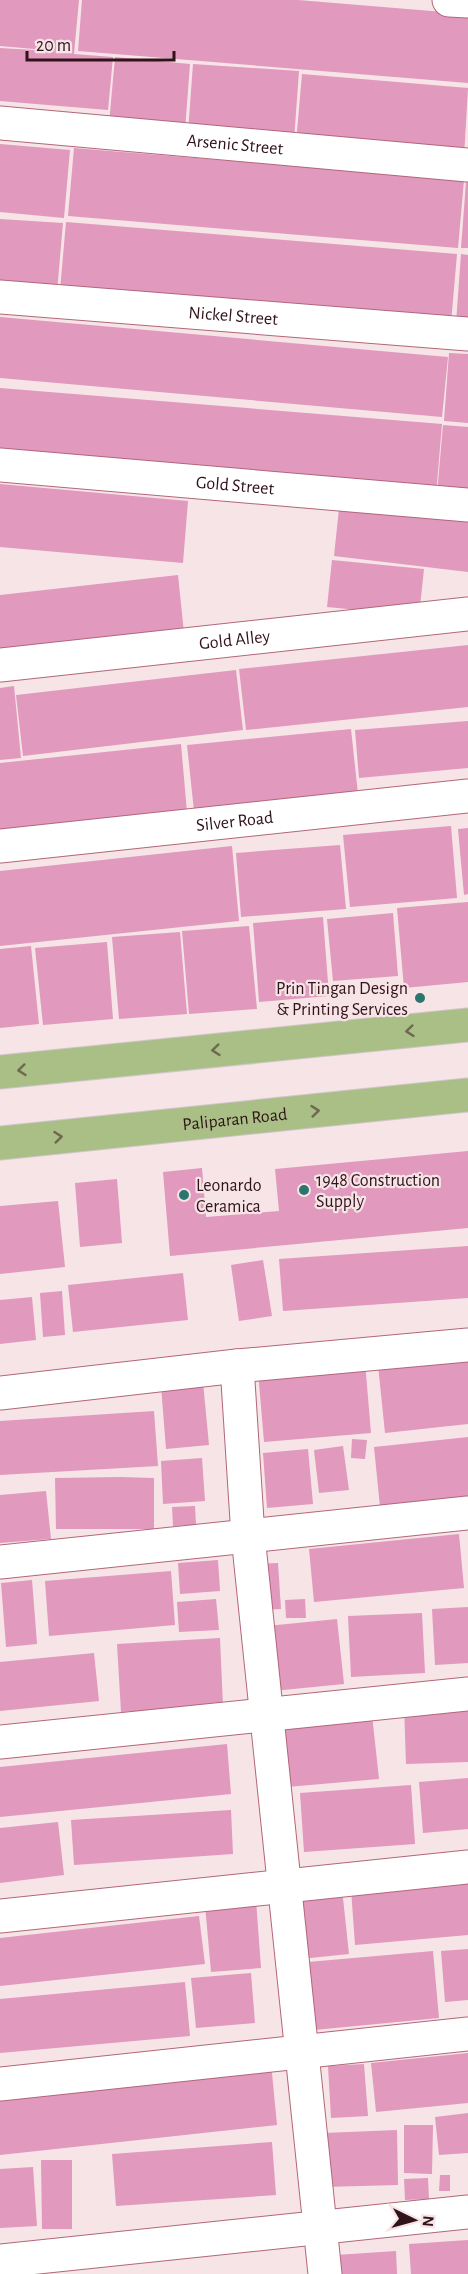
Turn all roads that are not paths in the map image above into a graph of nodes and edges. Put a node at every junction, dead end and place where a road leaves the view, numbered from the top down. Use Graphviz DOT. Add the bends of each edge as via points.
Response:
graph roads {
  1 [pos="449,0"];
  2 [pos="468,2"];
  3 [pos="0,123"];
  4 [pos="468,165"];
  5 [pos="0,297"];
  6 [pos="468,334"];
  7 [pos="0,465"];
  8 [pos="468,505"];
  9 [pos="468,614"];
  10 [pos="0,665"];
  11 [pos="468,796"];
  12 [pos="0,846"];
  13 [pos="468,1025"];
  14 [pos="0,1072"];
  15 [pos="468,1095"];
  16 [pos="0,1143"];
  17 [pos="468,1345"];
  18 [pos="237,1366"];
  19 [pos="0,1393"];
  20 [pos="468,1513"];
  21 [pos="248,1536"];
  22 [pos="0,1562"];
  23 [pos="468,1694"];
  24 [pos="267,1715"];
  25 [pos="0,1742"];
  26 [pos="468,1867"];
  27 [pos="285,1886"];
  28 [pos="0,1916"];
  29 [pos="468,2034"];
  30 [pos="302,2053"];
  31 [pos="0,2084"];
  32 [pos="468,2211"];
  33 [pos="320,2227"];
  34 [pos="0,2261"];
  35 [pos="325,2274"];
  1 -- 2 [label="street"];
  3 -- 4 [label="street, Arsenic Street"];
  5 -- 6 [label="street, Nickel Street"];
  7 -- 8 [label="street, Gold Street"];
  9 -- 10 [label="street, Gold Alley"];
  11 -- 12 [label="street, Silver Road"];
  13 -- 14 [label="main road, one-way"];
  16 -- 15 [label="main road, Paliparan Road, one-way"];
  17 -- 18 [label="street"];
  18 -- 19 [label="street"];
  18 -- 21 [label="street"];
  20 -- 21 [label="street"];
  21 -- 22 [label="street"];
  21 -- 24 [label="street"];
  23 -- 24 [label="street"];
  24 -- 25 [label="street"];
  24 -- 27 [label="street"];
  26 -- 27 [label="street"];
  27 -- 28 [label="street"];
  27 -- 30 [label="street"];
  29 -- 30 [label="street"];
  30 -- 31 [label="street"];
  30 -- 33 [label="street"];
  32 -- 33 [label="street"];
  33 -- 34 [label="street"];
  33 -- 35 [label="street"];
}
